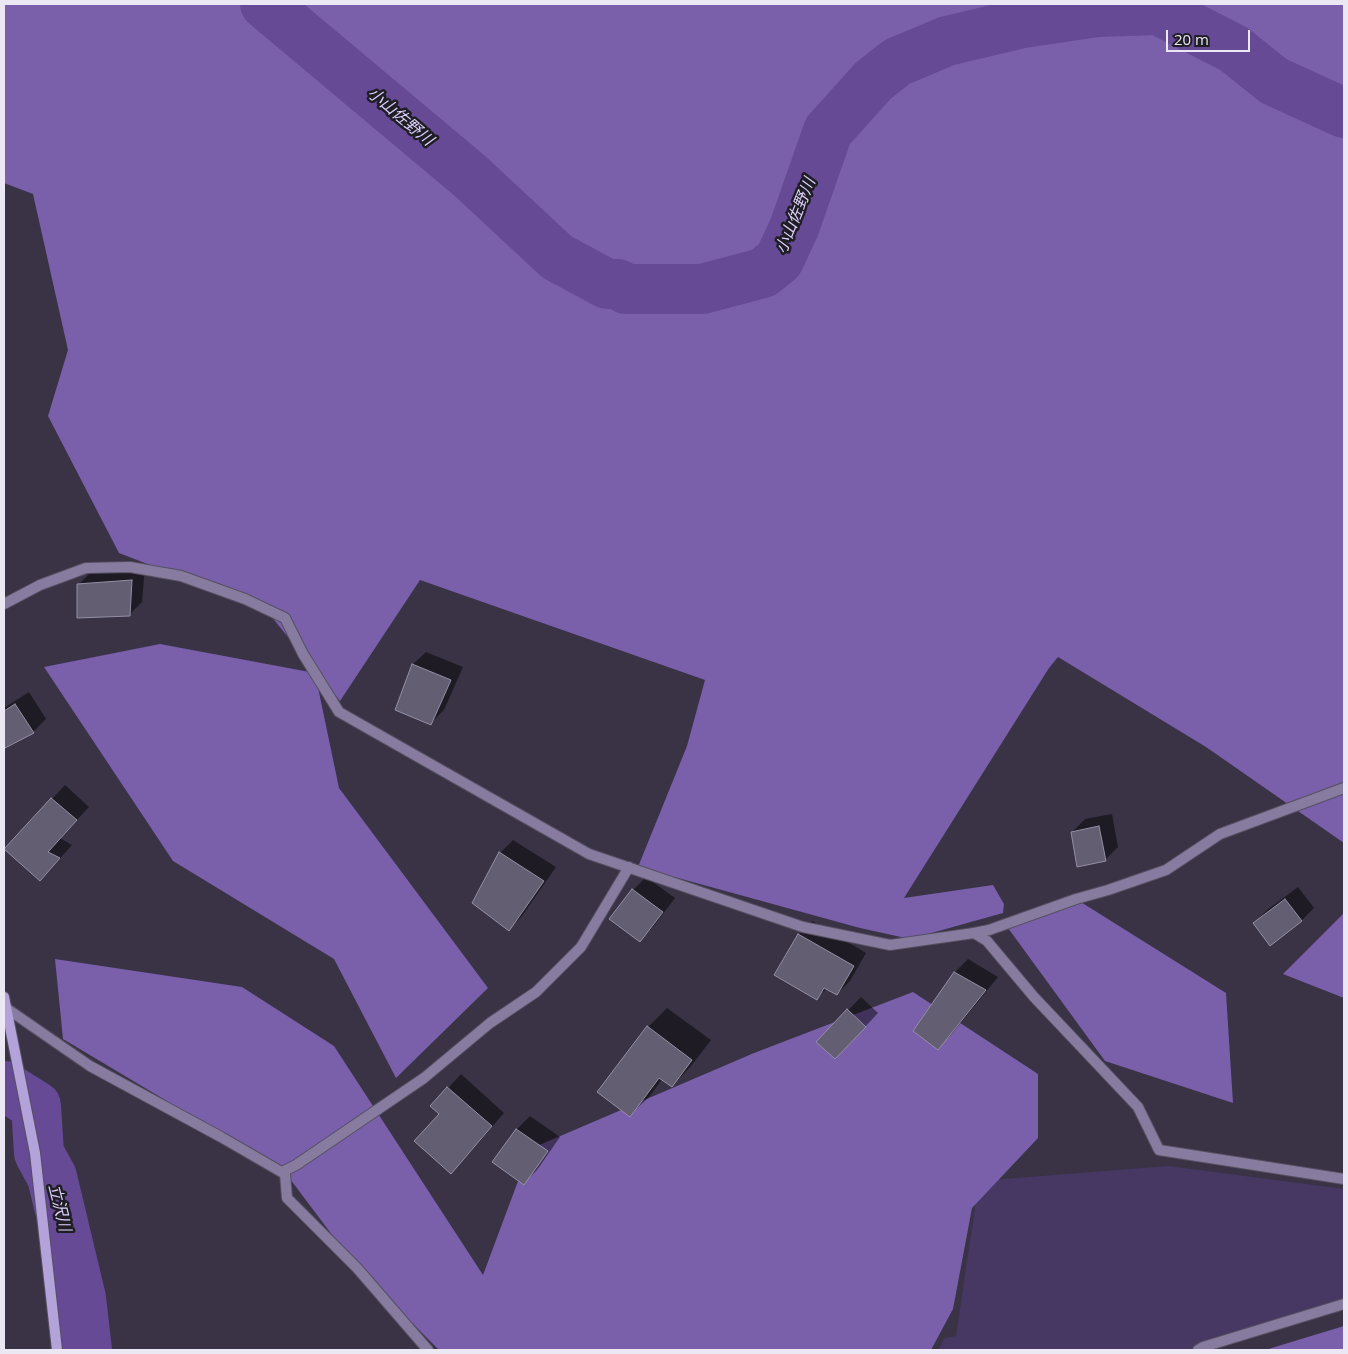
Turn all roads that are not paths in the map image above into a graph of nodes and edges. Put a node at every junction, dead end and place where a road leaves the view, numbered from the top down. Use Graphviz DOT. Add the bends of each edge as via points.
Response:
graph roads {
  1 [pos="4,604"];
  2 [pos="1344,788"];
  3 [pos="629,867"];
  4 [pos="974,933"];
  5 [pos="4,997"];
  6 [pos="6,1008"];
  7 [pos="285,1174"];
  8 [pos="1344,1179"];
  9 [pos="1344,1304"];
  10 [pos="57,1350"];
  11 [pos="428,1350"];
  12 [pos="1198,1350"];
  1 -- 3 [label="street" via="40,585 86,568 130,568 181,576 245,599 285,618 339,712 589,854"];
  2 -- 4 [label="street" via="1220,834 1166,870"];
  3 -- 4 [label="street" via="803,927 890,945"];
  3 -- 7 [label="street" via="581,947 536,992 490,1023 424,1078 284,1171"];
  4 -- 8 [label="street" via="987,941 1034,997 1138,1107 1159,1150"];
  5 -- 6 [label="street"];
  6 -- 7 [label="street" via="90,1066"];
  6 -- 10 [label="street" via="35,1153"];
  7 -- 11 [label="street" via="286,1198 357,1268"];
  9 -- 12 [label="street"];
}
